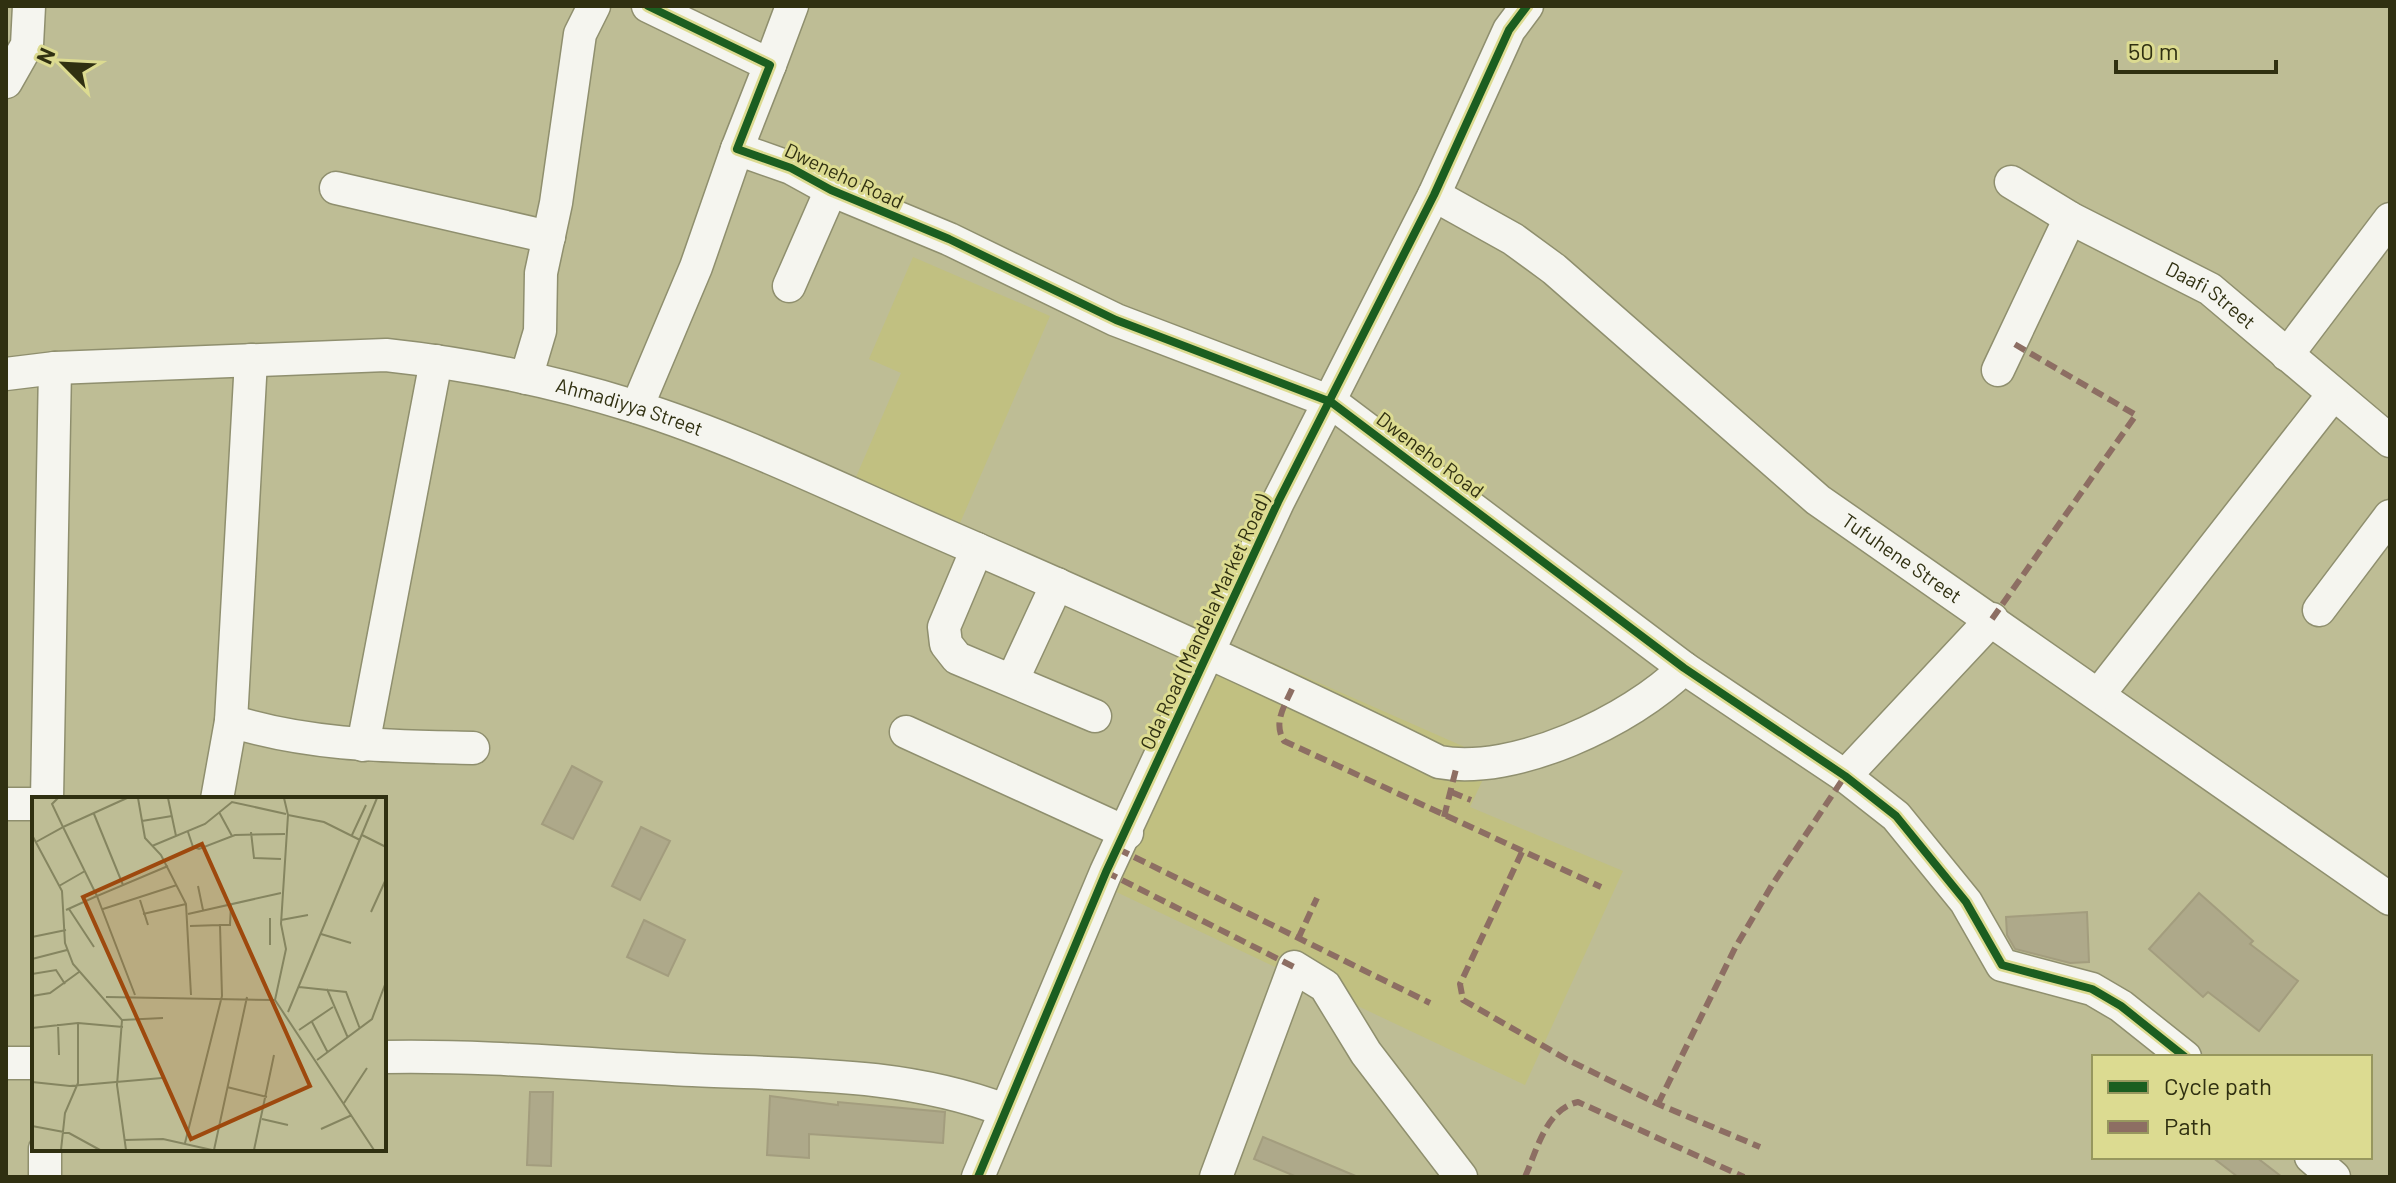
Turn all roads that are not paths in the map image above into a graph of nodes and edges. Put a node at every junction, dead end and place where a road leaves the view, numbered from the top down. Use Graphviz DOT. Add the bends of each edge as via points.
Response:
graph roads {
  1 [pos="29,6"];
  2 [pos="594,6"];
  3 [pos="648,6"];
  4 [pos="792,6"];
  5 [pos="1527,6"];
  6 [pos="770,65"];
  7 [pos="6,82"];
  8 [pos="737,149"];
  9 [pos="2011,182"];
  10 [pos="336,188"];
  11 [pos="831,190"];
  12 [pos="1434,195"];
  13 [pos="2070,218"];
  14 [pos="2390,219"];
  15 [pos="549,237"];
  16 [pos="789,286"];
  17 [pos="2287,355"];
  18 [pos="251,360"];
  19 [pos="436,361"];
  20 [pos="55,368"];
  21 [pos="1998,370"];
  22 [pos="6,374"];
  23 [pos="526,378"];
  24 [pos="2332,396"];
  25 [pos="1331,402"];
  26 [pos="637,407"];
  27 [pos="2390,441"];
  28 [pos="2390,516"];
  29 [pos="977,549"];
  30 [pos="1057,584"];
  31 [pos="2319,610"];
  32 [pos="1992,619"];
  33 [pos="1209,649"];
  34 [pos="1684,668"];
  35 [pos="1013,679"];
  36 [pos="2099,694"];
  37 [pos="1095,716"];
  38 [pos="231,721"];
  39 [pos="906,732"];
  40 [pos="363,745"];
  41 [pos="473,748"];
  42 [pos="1845,776"];
  43 [pos="47,797"];
  44 [pos="217,797"];
  45 [pos="6,804"];
  46 [pos="32,804"];
  47 [pos="1127,833"];
  48 [pos="2390,899"];
  49 [pos="2182,1055"];
  50 [pos="386,1057"];
  51 [pos="6,1063"];
  52 [pos="32,1063"];
  53 [pos="1004,1110"];
  54 [pos="45,1151"];
  55 [pos="2313,1159"];
  56 [pos="45,1177"];
  57 [pos="978,1177"];
  58 [pos="1216,1177"];
  59 [pos="1461,1177"];
  60 [pos="2334,1177"];
  1 -- 7 [label="street" via="27,45"];
  2 -- 15 [label="street" via="580,34"];
  3 -- 6 [label="street"];
  4 -- 6 [label="street"];
  5 -- 12 [label="street, Oda Road (Mandela Market Road)" via="1509,30"];
  6 -- 8 [label="street"];
  8 -- 11 [label="street, Dweneho Road" via="791,168"];
  8 -- 26 [label="street" via="696,267"];
  9 -- 13 [label="street, Daafi Street"];
  10 -- 15 [label="street"];
  11 -- 16 [label="street"];
  11 -- 25 [label="street, Dweneho Road" via="949,239 1116,320"];
  12 -- 25 [label="street, Oda Road (Mandela Market Road)"];
  12 -- 32 [label="street, Tufuhene Street" via="1513,239 1554,269 1818,500"];
  13 -- 17 [label="street, Daafi Street" via="2210,289"];
  13 -- 21 [label="street"];
  14 -- 17 [label="street"];
  15 -- 23 [label="street" via="541,273 538,339"];
  17 -- 24 [label="street, Daafi Street"];
  18 -- 19 [label="street, Ahmadiyya Street" via="386,355"];
  18 -- 20 [label="street, Ahmadiyya Street"];
  18 -- 38 [label="street"];
  19 -- 23 [label="street, Ahmadiyya Street"];
  19 -- 40 [label="street"];
  20 -- 22 [label="street, Ahmadiyya Street"];
  20 -- 43 [label="street"];
  23 -- 26 [label="street, Ahmadiyya Street"];
  24 -- 27 [label="street, Daafi Street"];
  24 -- 36 [label="street"];
  25 -- 33 [label="street, Oda Road (Mandela Market Road)"];
  25 -- 34 [label="street, Dweneho Road"];
  26 -- 29 [label="street, Ahmadiyya Street"];
  28 -- 31 [label="street"];
  29 -- 30 [label="street, Ahmadiyya Street"];
  29 -- 35 [label="street" via="944,627 946,644 957,658"];
  30 -- 33 [label="street, Ahmadiyya Street"];
  30 -- 35 [label="street"];
  32 -- 36 [label="street, Tufuhene Street"];
  32 -- 42 [label="street"];
  33 -- 34 [label="street, Ahmadiyya Street" via="1439,762 1457,765 1557,746 1664,688"];
  33 -- 47 [label="street, Oda Road (Mandela Market Road)"];
  34 -- 42 [label="street, Dweneho Road"];
  35 -- 37 [label="street"];
  36 -- 48 [label="street, Tufuhene Street"];
  38 -- 40 [label="street" via="264,732"];
  38 -- 44 [label="street"];
  39 -- 47 [label="street"];
  40 -- 41 [label="street"];
  42 -- 49 [label="street, Dweneho Road" via="1896,816 1933,858 2002,965 2092,989"];
  45 -- 46 [label="street"];
  47 -- 53 [label="street, Oda Road (Mandela Market Road)"];
  50 -- 53 [label="street" via="829,1075 962,1093"];
  51 -- 52 [label="street"];
  53 -- 57 [label="street, Oda Road (Mandela Market Road)"];
  54 -- 56 [label="street"];
  55 -- 60 [label="street"];
  58 -- 59 [label="street" via="1294,967 1325,986 1366,1053"];
}
